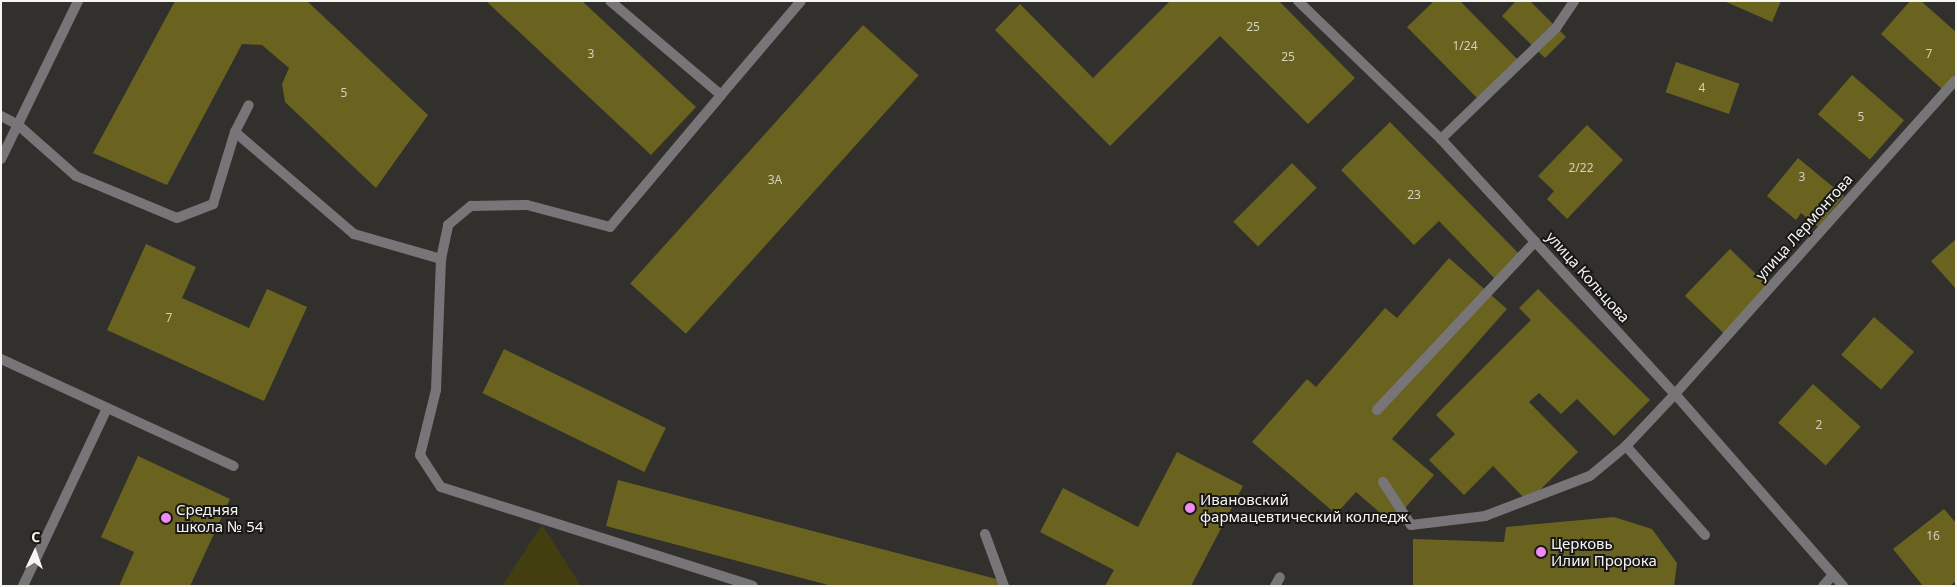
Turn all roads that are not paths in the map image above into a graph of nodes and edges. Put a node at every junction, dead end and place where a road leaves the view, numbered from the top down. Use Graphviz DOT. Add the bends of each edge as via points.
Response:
graph roads {
  1 [pos="78,1"];
  2 [pos="610,1"];
  3 [pos="801,1"];
  4 [pos="1298,1"];
  5 [pos="1574,1"];
  6 [pos="1956,80"];
  7 [pos="721,95"];
  8 [pos="248,105"];
  9 [pos="1,116"];
  10 [pos="17,124"];
  11 [pos="234,132"];
  12 [pos="1441,139"];
  13 [pos="1,159"];
  14 [pos="1535,242"];
  15 [pos="441,259"];
  16 [pos="1,359"];
  17 [pos="1675,394"];
  18 [pos="107,408"];
  19 [pos="1377,410"];
  20 [pos="1626,446"];
  21 [pos="234,466"];
  22 [pos="1383,482"];
  23 [pos="985,534"];
  24 [pos="1705,535"];
  25 [pos="1833,575"];
  26 [pos="22,586"];
  27 [pos="753,586"];
  28 [pos="1004,586"];
  29 [pos="1823,586"];
  30 [pos="1843,586"];
  1 -- 10 [label="street"];
  2 -- 7 [label="street"];
  3 -- 7 [label="street"];
  4 -- 12 [label="street, улица Кольцова"];
  5 -- 12 [label="street" via="1556,28"];
  6 -- 17 [label="street, улица Лермонтова"];
  7 -- 15 [label="street" via="610,227 527,205 471,206 448,225"];
  8 -- 11 [label="street"];
  9 -- 10 [label="street"];
  10 -- 11 [label="street" via="76,176 177,218 213,204"];
  10 -- 13 [label="street"];
  11 -- 15 [label="street" via="354,234"];
  12 -- 14 [label="street, улица Кольцова"];
  14 -- 17 [label="street, улица Кольцова"];
  14 -- 19 [label="street"];
  15 -- 27 [label="street" via="436,390 420,455 441,487"];
  16 -- 18 [label="street"];
  17 -- 20 [label="street, улица Лермонтова"];
  17 -- 25 [label="street, улица Кольцова"];
  18 -- 21 [label="street"];
  18 -- 26 [label="street"];
  20 -- 22 [label="street, улица Лермонтова" via="1590,476 1485,516 1411,525"];
  20 -- 24 [label="street"];
  23 -- 28 [label="street"];
  25 -- 29 [label="street"];
  25 -- 30 [label="street, улица Кольцова"];
}
